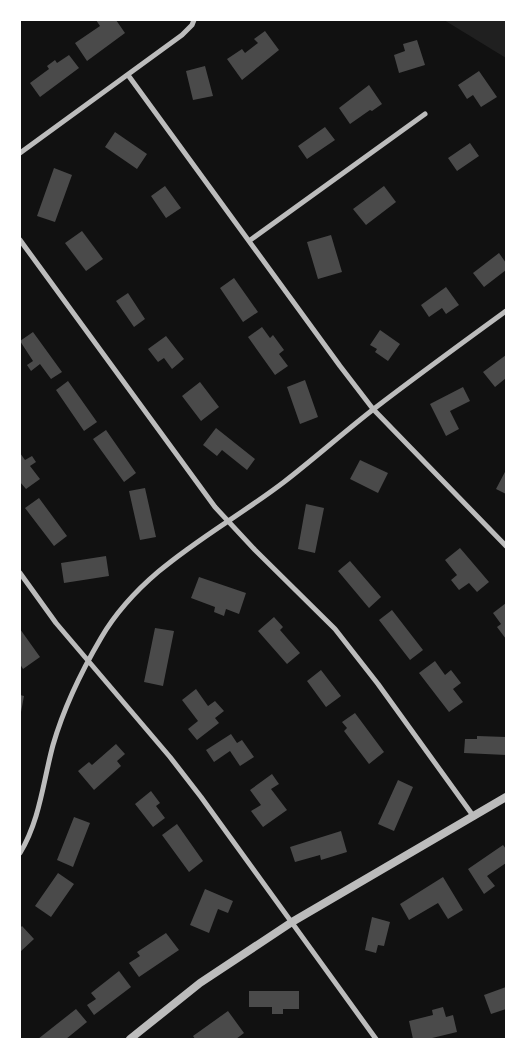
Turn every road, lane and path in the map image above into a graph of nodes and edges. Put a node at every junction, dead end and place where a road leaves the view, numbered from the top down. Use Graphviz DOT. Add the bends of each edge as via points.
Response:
graph roads {
  1 [pos="194,20"];
  2 [pos="128,75"];
  3 [pos="425,114"];
  4 [pos="20,153"];
  5 [pos="20,240"];
  6 [pos="249,242"];
  7 [pos="506,311"];
  8 [pos="374,409"];
  9 [pos="228,521"];
  10 [pos="506,546"];
  11 [pos="20,573"];
  12 [pos="88,662"];
  13 [pos="506,797"];
  14 [pos="474,817"];
  15 [pos="20,853"];
  16 [pos="292,922"];
  17 [pos="130,1039"];
  18 [pos="376,1039"];
  1 -- 2 [label="street" via="182,35"];
  2 -- 4 [label="street"];
  2 -- 6 [label="street"];
  3 -- 6 [label="street"];
  5 -- 9 [label="street"];
  6 -- 8 [label="street"];
  7 -- 8 [label="street"];
  8 -- 9 [label="street" via="285,482"];
  8 -- 10 [label="street"];
  9 -- 12 [label="street" via="164,566 143,586 116,617"];
  9 -- 14 [label="street" via="335,629"];
  11 -- 12 [label="street"];
  12 -- 15 [label="street" via="64,711 35,820"];
  12 -- 16 [label="street" via="170,757"];
  13 -- 14 [label="street"];
  14 -- 16 [label="street"];
  16 -- 17 [label="street" via="200,983"];
  16 -- 18 [label="street"];
}
